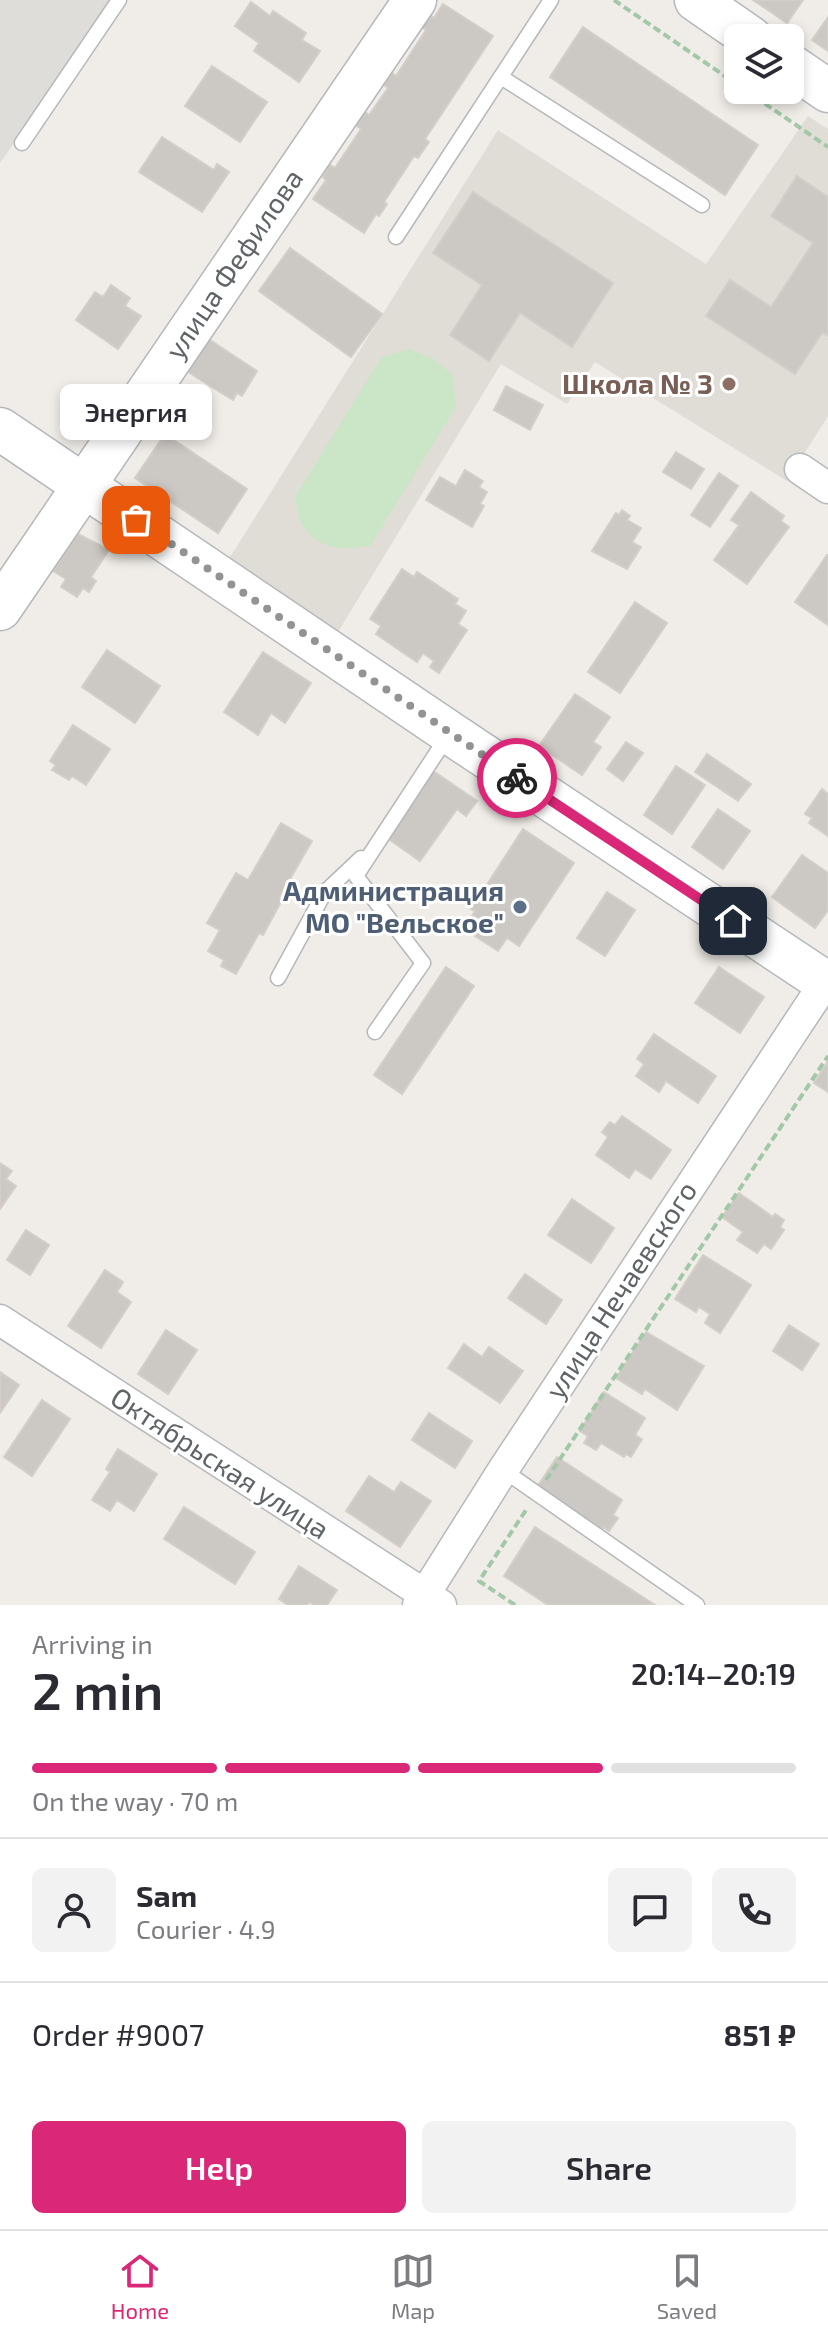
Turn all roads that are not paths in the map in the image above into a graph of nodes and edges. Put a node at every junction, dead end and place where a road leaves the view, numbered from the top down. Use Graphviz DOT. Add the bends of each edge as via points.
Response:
graph roads {
  1 [pos="415,0"];
  2 [pos="551,0"];
  3 [pos="696,0"];
  4 [pos="112,3"];
  5 [pos="731,24"];
  6 [pos="804,75"];
  7 [pos="501,77"];
  8 [pos="828,91"];
  9 [pos="22,143"];
  10 [pos="702,205"];
  11 [pos="396,237"];
  12 [pos="0,429"];
  13 [pos="800,469"];
  14 [pos="84,484"];
  15 [pos="828,488"];
  16 [pos="0,609"];
  17 [pos="450,733"];
  18 [pos="376,843"];
  19 [pos="278,978"];
  20 [pos="827,981"];
  21 [pos="375,1032"];
  22 [pos="0,1320"];
  23 [pos="503,1470"];
  24 [pos="428,1602"];
  25 [pos="697,1605"];
  1 -- 14 [label="main road, улица Фефилова"];
  2 -- 7 [label="lane"];
  3 -- 5 [label="main road"];
  4 -- 9 [label="lane"];
  6 -- 8 [label="main road"];
  7 -- 10 [label="lane"];
  7 -- 11 [label="lane"];
  12 -- 14 [label="main road"];
  13 -- 15 [label="street"];
  14 -- 16 [label="main road, улица Фефилова"];
  14 -- 17 [label="main road"];
  17 -- 18 [label="lane"];
  17 -- 20 [label="main road"];
  18 -- 19 [label="lane" via="325,892"];
  18 -- 21 [label="lane" via="356,876 423,963"];
  20 -- 23 [label="street, улица Нечаевского"];
  22 -- 24 [label="street, Октябрьская улица"];
  23 -- 24 [label="street, улица Нечаевского"];
  23 -- 25 [label="lane"];
}
